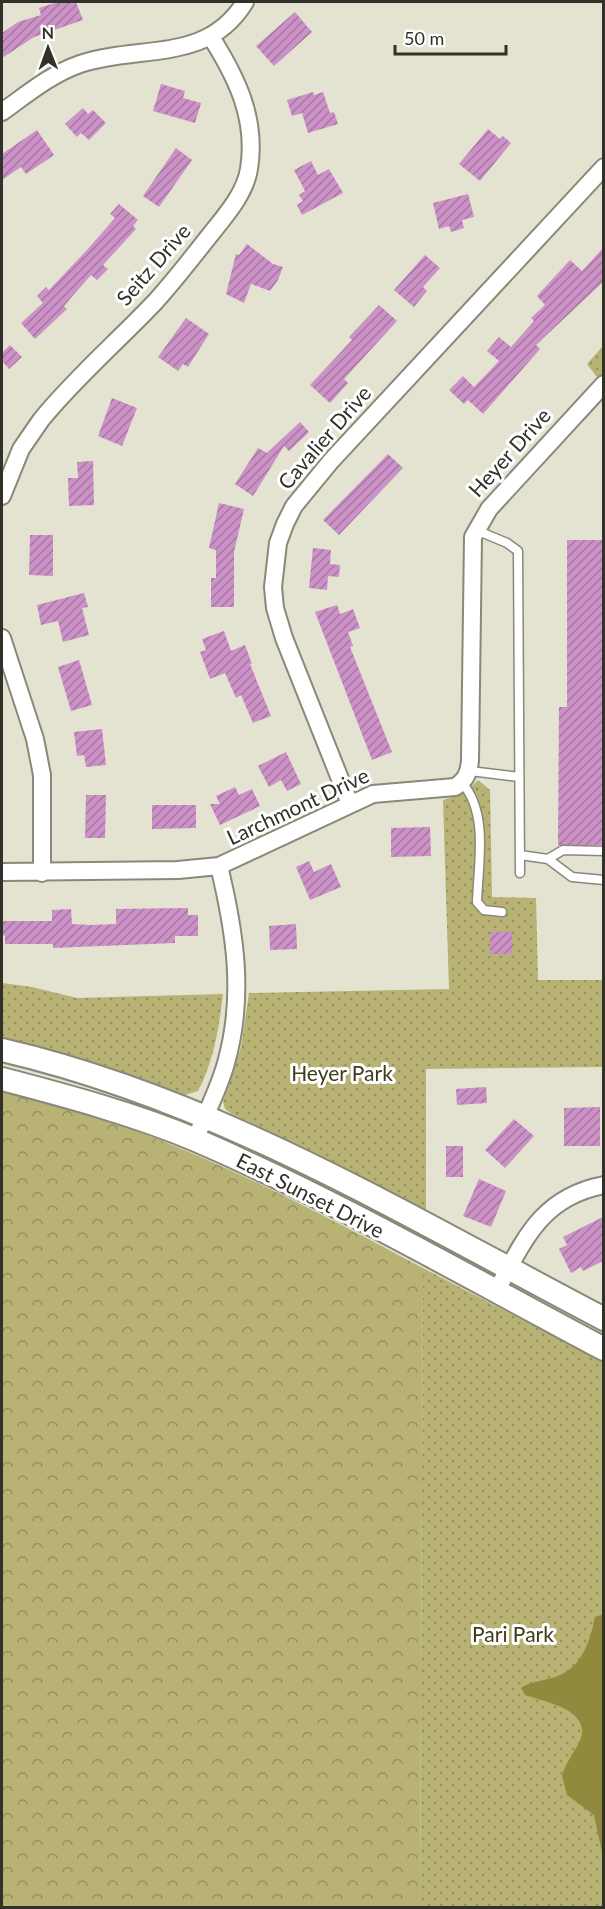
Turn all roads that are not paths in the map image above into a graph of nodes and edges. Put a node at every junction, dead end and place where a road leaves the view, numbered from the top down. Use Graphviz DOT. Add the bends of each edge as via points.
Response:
graph roads {
  1 [pos="245,2"];
  2 [pos="211,37"];
  3 [pos="2,112"];
  4 [pos="603,167"];
  5 [pos="603,384"];
  6 [pos="2,496"];
  7 [pos="476,530"];
  8 [pos="2,638"];
  9 [pos="466,777"];
  10 [pos="519,777"];
  11 [pos="350,804"];
  12 [pos="603,851"];
  13 [pos="520,855"];
  14 [pos="548,859"];
  15 [pos="219,866"];
  16 [pos="2,872"];
  17 [pos="42,873"];
  18 [pos="520,873"];
  19 [pos="603,880"];
  20 [pos="502,912"];
  21 [pos="2,1050"];
  22 [pos="2,1080"];
  23 [pos="205,1116"];
  24 [pos="195,1140"];
  25 [pos="603,1185"];
  26 [pos="509,1269"];
  27 [pos="496,1292"];
  28 [pos="603,1319"];
  29 [pos="603,1349"];
  1 -- 2 [label="street" via="235,17"];
  2 -- 3 [label="street" via="177,48 115,54 76,65 48,79"];
  2 -- 6 [label="street, Seitz Drive" via="238,85 249,122 249,171 244,184 228,212 185,267 41,420 21,449"];
  4 -- 11 [label="street, Cavalier Drive" via="331,461 294,506 285,524 275,564 275,609"];
  5 -- 7 [label="street, Heyer Drive" via="489,509"];
  7 -- 9 [label="street, Heyer Drive" via="472,548"];
  7 -- 10 [label="lane" via="518,551"];
  8 -- 17 [label="street" via="38,751 42,775"];
  9 -- 10 [label="lane"];
  9 -- 11 [label="street, Larchmont Drive" via="455,787 387,791"];
  9 -- 20 [label="lane" via="479,825 477,903 484,910"];
  10 -- 13 [label="lane"];
  11 -- 15 [label="street, Larchmont Drive"];
  12 -- 14 [label="lane" via="563,850"];
  13 -- 14 [label="lane"];
  13 -- 18 [label="lane"];
  14 -- 19 [label="lane" via="572,877"];
  15 -- 17 [label="street, Larchmont Drive"];
  15 -- 23 [label="street" via="236,952 237,992 226,1064"];
  16 -- 17 [label="street, Larchmont Drive"];
  21 -- 23 [label="main road, East Sunset Drive" via="134,1088"];
  22 -- 24 [label="main road, East Sunset Drive" via="110,1109"];
  23 -- 24 [label="street"];
  23 -- 26 [label="main road, East Sunset Drive" via="314,1167"];
  24 -- 27 [label="main road, East Sunset Drive" via="284,1181"];
  25 -- 26 [label="street" via="577,1191 555,1203 542,1216"];
  26 -- 27 [label="street"];
  26 -- 28 [label="main road, East Sunset Drive"];
  27 -- 29 [label="main road, East Sunset Drive"];
}
